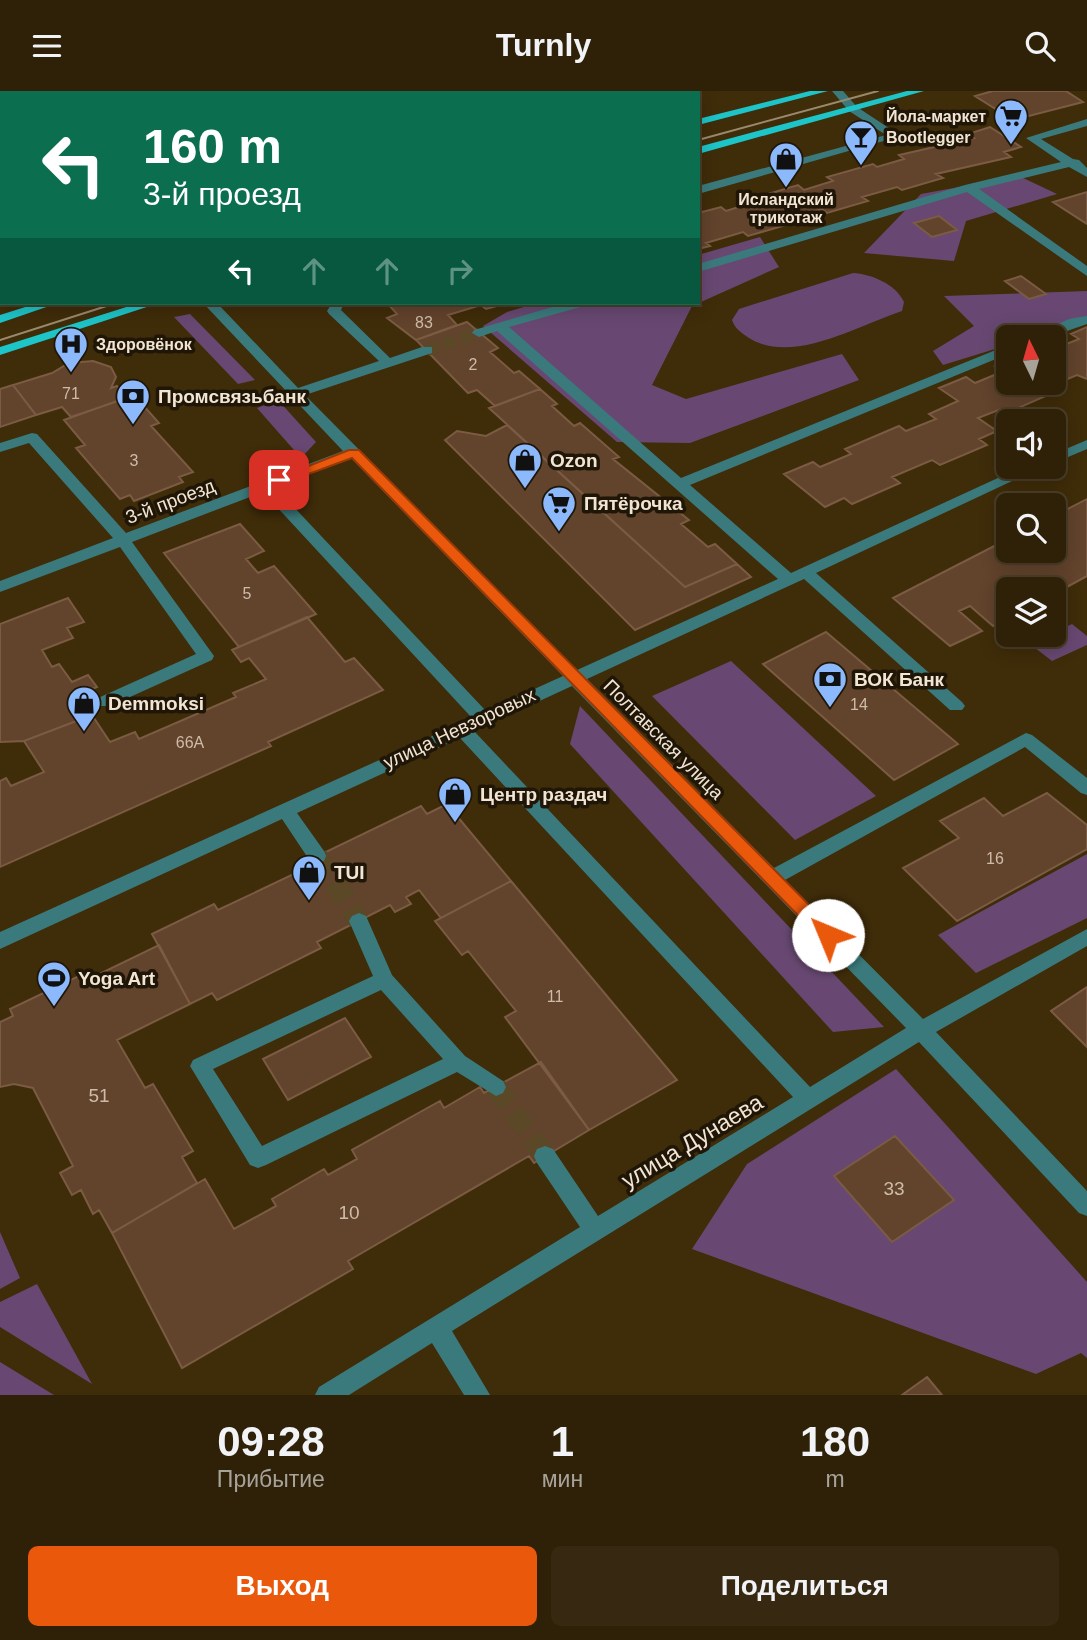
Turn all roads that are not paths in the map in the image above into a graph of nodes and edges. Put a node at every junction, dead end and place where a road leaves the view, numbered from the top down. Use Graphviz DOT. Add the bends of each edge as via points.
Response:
graph roads {
  1 [pos="823,91"];
  2 [pos="837,91"];
  3 [pos="919,91"];
  4 [pos="853,109"];
  5 [pos="700,122"];
  6 [pos="1087,122"];
  7 [pos="700,150"];
  8 [pos="1087,159"];
  9 [pos="1072,163"];
  10 [pos="1087,173"];
  11 [pos="970,188"];
  12 [pos="700,189"];
  13 [pos="700,267"];
  14 [pos="1087,272"];
  15 [pos="45,305"];
  16 [pos="146,305"];
  17 [pos="212,305"];
  18 [pos="337,305"];
  19 [pos="572,305"];
  20 [pos="0,319"];
  21 [pos="1087,320"];
  22 [pos="499,326"];
  23 [pos="1066,327"];
  24 [pos="479,333"];
  25 [pos="427,350"];
  26 [pos="0,351"];
  27 [pos="996,354"];
  28 [pos="388,363"];
  29 [pos="296,393"];
  30 [pos="1087,444"];
  31 [pos="0,448"];
  32 [pos="354,453"];
  33 [pos="1066,454"];
  34 [pos="1008,479"];
  35 [pos="679,484"];
  36 [pos="266,486"];
  37 [pos="122,540"];
  38 [pos="796,575"];
  39 [pos="0,586"];
  40 [pos="572,676"];
  41 [pos="104,702"];
  42 [pos="956,706"];
  43 [pos="482,718"];
  44 [pos="461,728"];
  45 [pos="1087,788"];
  46 [pos="285,809"];
  47 [pos="317,856"];
  48 [pos="772,879"];
  49 [pos="359,921"];
  50 [pos="1087,937"];
  51 [pos="0,941"];
  52 [pos="384,980"];
  53 [pos="921,1030"];
  54 [pos="458,1062"];
  55 [pos="496,1087"];
  56 [pos="809,1100"];
  57 [pos="545,1156"];
  58 [pos="1087,1206"];
  59 [pos="595,1230"];
  60 [pos="436,1328"];
  61 [pos="327,1395"];
  62 [pos="478,1395"];
  1 -- 5 [label="main road"];
  2 -- 4 [label="street"];
  3 -- 4 [label="main road"];
  4 -- 7 [label="main road"];
  4 -- 12 [label="street" via="895,136"];
  6 -- 9 [label="street" via="1032,138"];
  8 -- 9 [label="street"];
  9 -- 10 [label="street"];
  9 -- 11 [label="street"];
  11 -- 13 [label="street"];
  11 -- 14 [label="street"];
  15 -- 20 [label="main road"];
  16 -- 26 [label="main road"];
  17 -- 29 [label="street, Полтавская улица"];
  18 -- 28 [label="street" via="334,311"];
  19 -- 22 [label="street"];
  21 -- 23 [label="street"];
  22 -- 24 [label="street"];
  22 -- 35 [label="street"];
  25 -- 28 [label="street"];
  27 -- 35 [label="street"];
  28 -- 29 [label="street"];
  29 -- 32 [label="street, Полтавская улица"];
  30 -- 33 [label="street"];
  31 -- 37 [label="street" via="32,437"];
  32 -- 36 [label="street, 3-й проезд"];
  32 -- 40 [label="street, Полтавская улица"];
  34 -- 38 [label="street, улица Невзоровых"];
  35 -- 38 [label="street"];
  36 -- 37 [label="street, 3-й проезд"];
  36 -- 43 [label="street"];
  37 -- 39 [label="street, 3-й проезд"];
  37 -- 41 [label="street" via="206,656"];
  38 -- 40 [label="street, улица Невзоровых"];
  38 -- 42 [label="street"];
  40 -- 43 [label="street, улица Невзоровых"];
  40 -- 48 [label="street, Полтавская улица"];
  43 -- 44 [label="street, улица Невзоровых"];
  44 -- 46 [label="street, улица Невзоровых"];
  44 -- 56 [label="street"];
  45 -- 48 [label="street" via="1026,739"];
  46 -- 47 [label="street"];
  46 -- 51 [label="street, улица Невзоровых"];
  48 -- 53 [label="street, Полтавская улица"];
  49 -- 52 [label="street"];
  50 -- 53 [label="street, улица Дунаева"];
  52 -- 54 [label="street"];
  52 -- 54 [label="street" via="200,1066 258,1158"];
  53 -- 56 [label="street, улица Дунаева"];
  53 -- 58 [label="street, Полтавская улица"];
  54 -- 55 [label="street"];
  56 -- 59 [label="street, улица Дунаева"];
  57 -- 59 [label="street"];
  59 -- 60 [label="street, улица Дунаева"];
  60 -- 61 [label="street, улица Дунаева"];
  60 -- 62 [label="street"];
}
